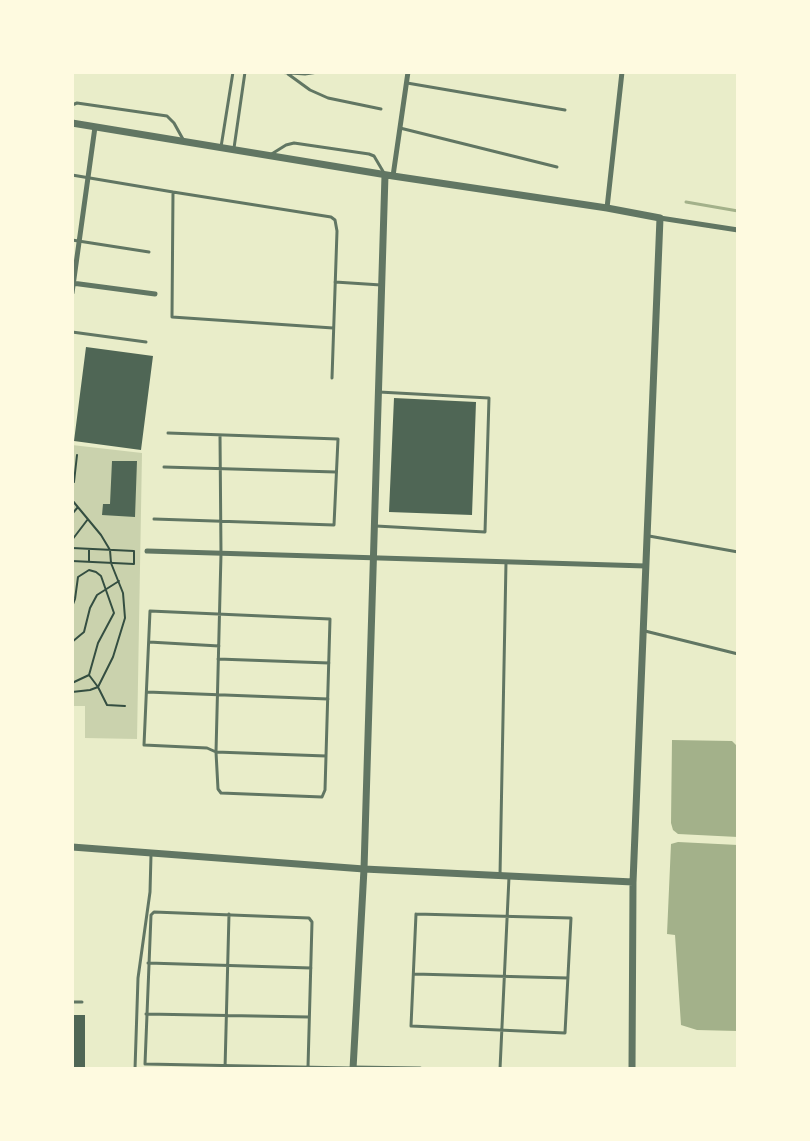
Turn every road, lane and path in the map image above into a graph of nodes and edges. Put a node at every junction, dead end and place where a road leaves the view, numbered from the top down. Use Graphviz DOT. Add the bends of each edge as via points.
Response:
graph roads {
  1 [pos="233,72"];
  2 [pos="245,72"];
  3 [pos="276,72"];
  4 [pos="318,72"];
  5 [pos="408,72"];
  6 [pos="622,72"];
  7 [pos="288,74"];
  8 [pos="407,83"];
  9 [pos="72,105"];
  10 [pos="381,109"];
  11 [pos="565,110"];
  12 [pos="72,123"];
  13 [pos="95,127"];
  14 [pos="400,128"];
  15 [pos="184,142"];
  16 [pos="221,148"];
  17 [pos="234,150"];
  18 [pos="269,156"];
  19 [pos="557,167"];
  20 [pos="72,175"];
  21 [pos="389,176"];
  22 [pos="88,177"];
  23 [pos="173,192"];
  24 [pos="607,208"];
  25 [pos="660,218"];
  26 [pos="738,230"];
  27 [pos="72,240"];
  28 [pos="79,241"];
  29 [pos="149,252"];
  30 [pos="335,282"];
  31 [pos="73,283"];
  32 [pos="382,285"];
  33 [pos="72,293"];
  34 [pos="155,294"];
  35 [pos="333,328"];
  36 [pos="72,332"];
  37 [pos="146,342"];
  38 [pos="332,378"];
  39 [pos="379,392"];
  40 [pos="168,433"];
  41 [pos="220,435"];
  42 [pos="77,455"];
  43 [pos="164,467"];
  44 [pos="220,469"];
  45 [pos="336,472"];
  46 [pos="72,481"];
  47 [pos="72,500"];
  48 [pos="78,507"];
  49 [pos="72,514"];
  50 [pos="88,519"];
  51 [pos="154,519"];
  52 [pos="220,521"];
  53 [pos="374,526"];
  54 [pos="647,536"];
  55 [pos="72,540"];
  56 [pos="72,548"];
  57 [pos="89,549"];
  58 [pos="110,550"];
  59 [pos="147,551"];
  60 [pos="738,552"];
  61 [pos="221,554"];
  62 [pos="374,558"];
  63 [pos="72,561"];
  64 [pos="89,562"];
  65 [pos="506,562"];
  66 [pos="111,563"];
  67 [pos="646,566"];
  68 [pos="119,581"];
  69 [pos="105,589"];
  70 [pos="72,607"];
  71 [pos="219,614"];
  72 [pos="643,630"];
  73 [pos="72,642"];
  74 [pos="148,642"];
  75 [pos="219,646"];
  76 [pos="738,654"];
  77 [pos="218,659"];
  78 [pos="329,663"];
  79 [pos="89,675"];
  80 [pos="72,678"];
  81 [pos="74,683"];
  82 [pos="98,687"];
  83 [pos="72,692"];
  84 [pos="147,692"];
  85 [pos="218,695"];
  86 [pos="328,699"];
  87 [pos="125,706"];
  88 [pos="216,752"];
  89 [pos="326,756"];
  90 [pos="72,847"];
  91 [pos="152,853"];
  92 [pos="364,869"];
  93 [pos="500,875"];
  94 [pos="509,876"];
  95 [pos="633,882"];
  96 [pos="229,914"];
  97 [pos="507,916"];
  98 [pos="148,963"];
  99 [pos="227,965"];
  100 [pos="311,968"];
  101 [pos="414,974"];
  102 [pos="504,976"];
  103 [pos="568,978"];
  104 [pos="72,1002"];
  105 [pos="82,1002"];
  106 [pos="146,1014"];
  107 [pos="226,1016"];
  108 [pos="309,1017"];
  109 [pos="502,1030"];
  110 [pos="225,1067"];
  111 [pos="308,1067"];
  112 [pos="135,1069"];
  113 [pos="353,1069"];
  114 [pos="420,1069"];
  115 [pos="500,1069"];
  116 [pos="632,1069"];
  1 -- 16 [label="lane"];
  2 -- 17 [label="lane"];
  3 -- 7 [label="lane"];
  4 -- 7 [label="lane"];
  5 -- 8 [label="street"];
  6 -- 24 [label="street"];
  7 -- 10 [label="lane" via="328,98"];
  8 -- 11 [label="lane"];
  8 -- 14 [label="street"];
  9 -- 15 [label="lane" via="167,116"];
  12 -- 13 [label="street"];
  13 -- 15 [label="street"];
  13 -- 22 [label="street"];
  14 -- 19 [label="lane"];
  14 -- 21 [label="street"];
  15 -- 16 [label="street"];
  16 -- 17 [label="street"];
  17 -- 18 [label="street"];
  18 -- 21 [label="street"];
  18 -- 21 [label="lane" via="294,143 369,154"];
  20 -- 22 [label="lane"];
  21 -- 24 [label="street"];
  21 -- 32 [label="street"];
  22 -- 23 [label="lane"];
  22 -- 28 [label="street"];
  23 -- 30 [label="lane" via="331,217 337,226"];
  23 -- 35 [label="lane" via="172,316"];
  24 -- 25 [label="street"];
  25 -- 26 [label="street"];
  25 -- 54 [label="street"];
  27 -- 28 [label="lane"];
  28 -- 29 [label="lane"];
  28 -- 31 [label="street"];
  30 -- 32 [label="lane"];
  30 -- 35 [label="lane"];
  31 -- 33 [label="street"];
  31 -- 34 [label="street"];
  32 -- 39 [label="street"];
  35 -- 38 [label="lane"];
  36 -- 37 [label="lane"];
  39 -- 53 [label="street"];
  39 -- 53 [label="lane" via="489,398 485,532"];
  40 -- 41 [label="lane"];
  41 -- 44 [label="lane"];
  41 -- 45 [label="lane" via="338,439"];
  42 -- 46 [label="path"];
  43 -- 44 [label="lane"];
  44 -- 45 [label="lane"];
  44 -- 52 [label="lane"];
  45 -- 52 [label="lane" via="334,525"];
  47 -- 48 [label="path"];
  48 -- 49 [label="path"];
  48 -- 50 [label="path"];
  50 -- 55 [label="path"];
  50 -- 58 [label="path"];
  51 -- 52 [label="lane"];
  52 -- 61 [label="lane"];
  53 -- 62 [label="street"];
  54 -- 60 [label="lane"];
  54 -- 67 [label="street"];
  56 -- 57 [label="path"];
  57 -- 58 [label="path"];
  57 -- 64 [label="path"];
  58 -- 66 [label="path"];
  58 -- 66 [label="path" via="134,551 134,564"];
  59 -- 61 [label="street"];
  61 -- 62 [label="street"];
  61 -- 71 [label="lane"];
  62 -- 65 [label="street"];
  62 -- 92 [label="street"];
  63 -- 64 [label="path"];
  64 -- 66 [label="path"];
  65 -- 67 [label="street"];
  65 -- 93 [label="lane"];
  66 -- 68 [label="path"];
  67 -- 72 [label="street"];
  68 -- 69 [label="path"];
  68 -- 82 [label="path" via="124,603 123,629"];
  69 -- 70 [label="path" via="96,572 81,573"];
  69 -- 73 [label="path" via="93,602 84,632"];
  69 -- 79 [label="path" via="114,613 98,643"];
  71 -- 74 [label="lane" via="150,611"];
  71 -- 75 [label="lane"];
  71 -- 78 [label="lane" via="330,619"];
  72 -- 76 [label="lane"];
  72 -- 95 [label="street"];
  74 -- 75 [label="lane"];
  74 -- 84 [label="lane"];
  75 -- 77 [label="lane"];
  77 -- 78 [label="lane"];
  77 -- 85 [label="lane"];
  78 -- 86 [label="lane"];
  79 -- 81 [label="path"];
  79 -- 82 [label="path"];
  80 -- 81 [label="path"];
  82 -- 83 [label="path"];
  82 -- 87 [label="path" via="107,705"];
  84 -- 85 [label="lane"];
  84 -- 88 [label="lane" via="144,745 207,748"];
  85 -- 86 [label="lane"];
  85 -- 88 [label="lane"];
  86 -- 89 [label="lane"];
  88 -- 89 [label="lane"];
  88 -- 89 [label="lane" via="221,793 322,797"];
  90 -- 91 [label="street"];
  91 -- 92 [label="street"];
  91 -- 112 [label="lane" via="138,978"];
  92 -- 93 [label="street"];
  92 -- 113 [label="street"];
  93 -- 94 [label="street"];
  94 -- 95 [label="street"];
  94 -- 97 [label="lane"];
  95 -- 116 [label="street"];
  96 -- 98 [label="lane" via="154,912 149,919"];
  96 -- 99 [label="lane"];
  96 -- 100 [label="lane" via="309,918"];
  97 -- 101 [label="lane" via="417,914"];
  97 -- 102 [label="lane"];
  97 -- 103 [label="lane" via="570,918"];
  98 -- 99 [label="lane"];
  98 -- 106 [label="lane"];
  99 -- 100 [label="lane"];
  99 -- 107 [label="lane"];
  100 -- 108 [label="lane"];
  101 -- 102 [label="lane"];
  101 -- 109 [label="lane" via="411,1026"];
  102 -- 103 [label="lane"];
  102 -- 109 [label="lane"];
  103 -- 109 [label="lane" via="565,1033"];
  104 -- 105 [label="lane"];
  106 -- 107 [label="lane"];
  106 -- 110 [label="lane" via="145,1064"];
  107 -- 108 [label="lane"];
  107 -- 110 [label="lane"];
  108 -- 111 [label="lane"];
  109 -- 115 [label="lane"];
  110 -- 111 [label="lane"];
  111 -- 113 [label="lane"];
  113 -- 114 [label="street"];
}
